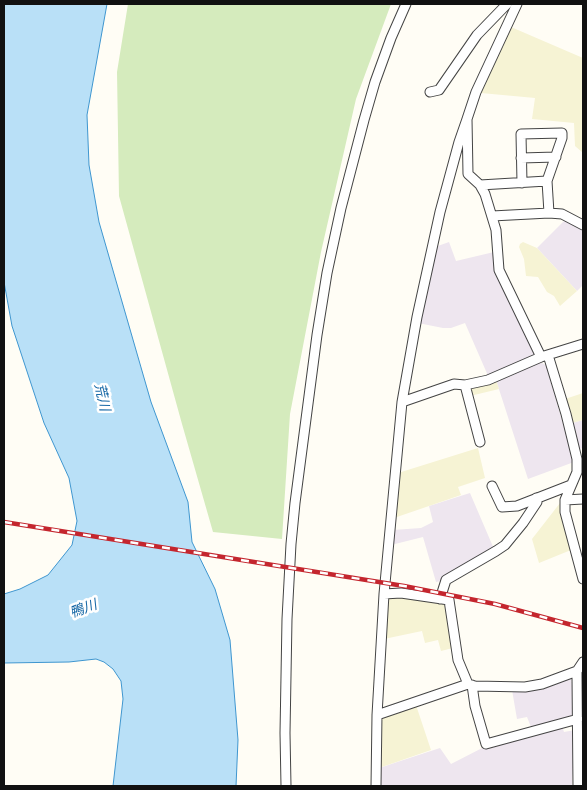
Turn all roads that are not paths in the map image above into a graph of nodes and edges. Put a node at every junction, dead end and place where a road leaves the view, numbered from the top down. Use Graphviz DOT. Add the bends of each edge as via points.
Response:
graph roads {
  1 [pos="406,4"];
  2 [pos="507,4"];
  3 [pos="517,4"];
  4 [pos="430,92"];
  5 [pos="467,119"];
  6 [pos="556,157"];
  7 [pos="521,158"];
  8 [pos="547,181"];
  9 [pos="522,183"];
  10 [pos="480,185"];
  11 [pos="549,213"];
  12 [pos="492,216"];
  13 [pos="583,225"];
  14 [pos="583,344"];
  15 [pos="545,356"];
  16 [pos="465,385"];
  17 [pos="402,402"];
  18 [pos="480,442"];
  19 [pos="571,485"];
  20 [pos="492,486"];
  21 [pos="536,498"];
  22 [pos="583,499"];
  23 [pos="564,500"];
  24 [pos="583,579"];
  25 [pos="384,594"];
  26 [pos="440,599"];
  27 [pos="583,662"];
  28 [pos="577,671"];
  29 [pos="470,685"];
  30 [pos="377,715"];
  31 [pos="578,719"];
  32 [pos="286,786"];
  33 [pos="376,786"];
  34 [pos="578,786"];
  1 -- 32 [label="street" via="375,82 364,120 341,208 316,335 291,553 287,619"];
  2 -- 4 [label="street" via="477,35 439,90"];
  3 -- 5 [label="street" via="476,92"];
  5 -- 10 [label="street" via="468,174"];
  5 -- 17 [label="street" via="440,212"];
  6 -- 7 [label="street"];
  6 -- 7 [label="street" via="562,134 521,134"];
  6 -- 8 [label="street"];
  7 -- 9 [label="street"];
  8 -- 9 [label="street"];
  8 -- 11 [label="street"];
  9 -- 10 [label="street"];
  10 -- 12 [label="street"];
  11 -- 12 [label="street"];
  11 -- 13 [label="street" via="562,214"];
  12 -- 15 [label="street" via="499,270"];
  14 -- 15 [label="street"];
  15 -- 16 [label="street" via="488,380"];
  15 -- 19 [label="street" via="578,459"];
  16 -- 17 [label="street" via="454,384"];
  16 -- 18 [label="street"];
  17 -- 25 [label="street"];
  19 -- 21 [label="street"];
  19 -- 23 [label="street"];
  20 -- 21 [label="street" via="502,507 517,506"];
  21 -- 26 [label="street" via="537,502 505,545 446,580"];
  22 -- 23 [label="street"];
  23 -- 24 [label="street" via="564,512"];
  25 -- 26 [label="street" via="401,592"];
  25 -- 30 [label="street"];
  26 -- 29 [label="street" via="448,600 458,660"];
  27 -- 28 [label="street"];
  28 -- 29 [label="street" via="525,687"];
  28 -- 31 [label="street"];
  29 -- 30 [label="street"];
  29 -- 31 [label="street" via="486,744"];
  30 -- 33 [label="street"];
  31 -- 34 [label="street"];
}
